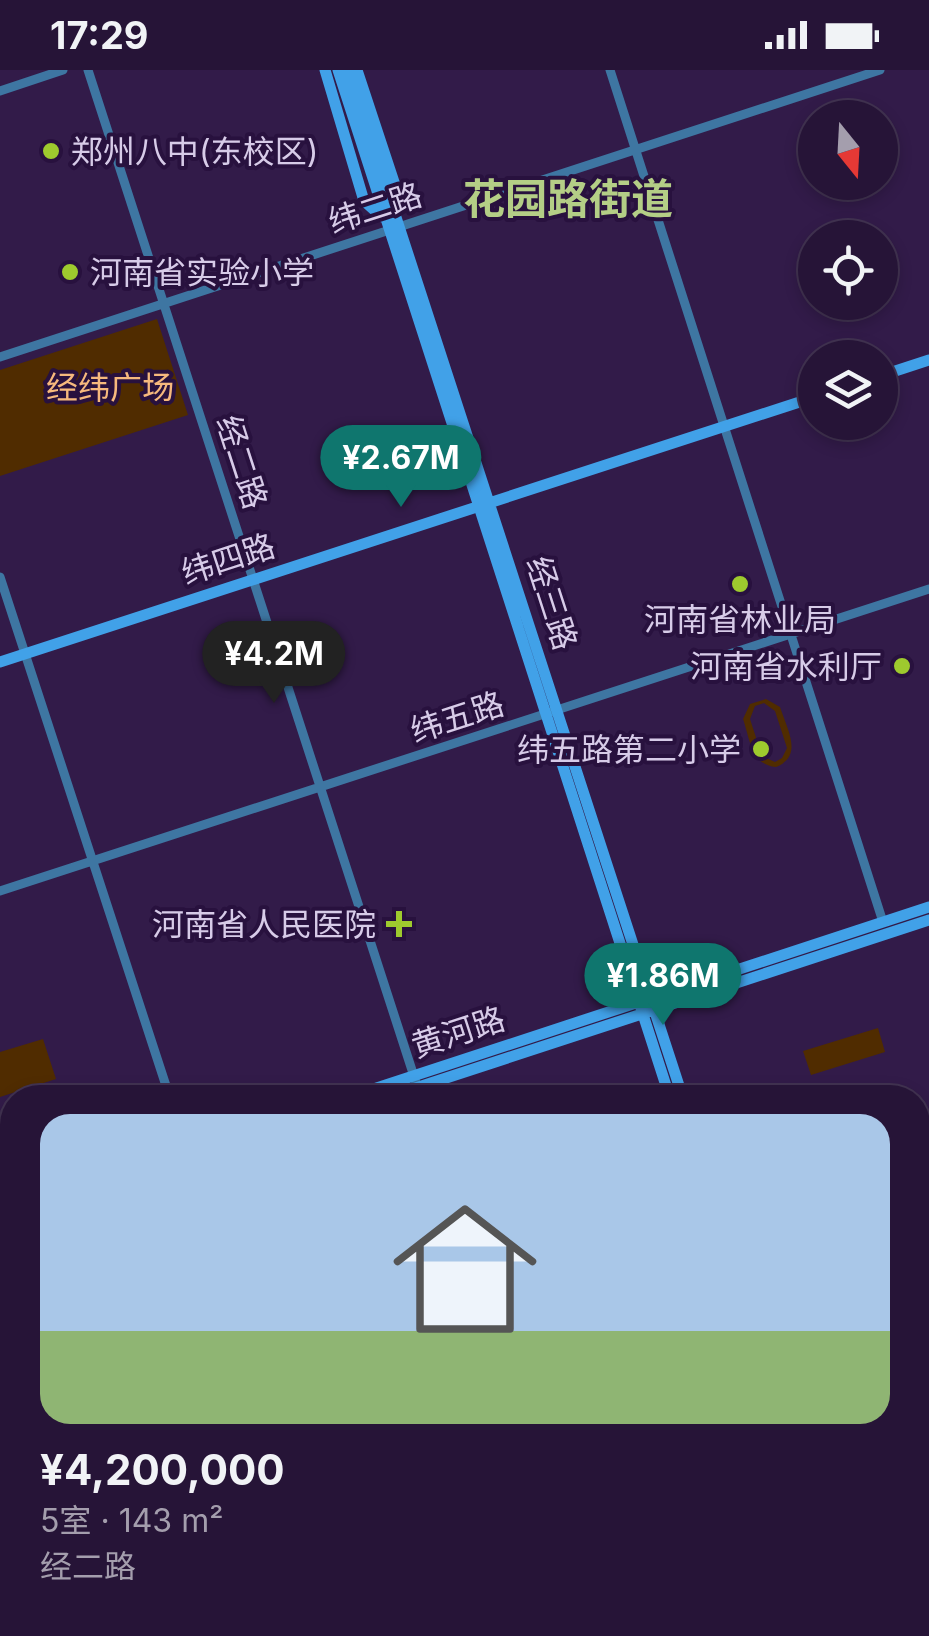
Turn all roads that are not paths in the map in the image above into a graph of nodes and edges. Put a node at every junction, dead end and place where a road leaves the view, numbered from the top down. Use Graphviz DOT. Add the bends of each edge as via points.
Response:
graph roads {
  1 [pos="63,70"];
  2 [pos="88,70"];
  3 [pos="324,70"];
  4 [pos="338,70"];
  5 [pos="348,70"];
  6 [pos="357,70"];
  7 [pos="610,70"];
  8 [pos="880,70"];
  9 [pos="0,91"];
  10 [pos="636,150"];
  11 [pos="392,224"];
  12 [pos="165,303"];
  13 [pos="0,357"];
  14 [pos="929,360"];
  15 [pos="898,370"];
  16 [pos="798,403"];
  17 [pos="726,426"];
  18 [pos="484,505"];
  19 [pos="0,577"];
  20 [pos="254,580"];
  21 [pos="929,589"];
  22 [pos="792,634"];
  23 [pos="25,654"];
  24 [pos="0,662"];
  25 [pos="552,712"];
  26 [pos="320,788"];
  27 [pos="92,861"];
  28 [pos="0,891"];
  29 [pos="929,907"];
  30 [pos="929,920"];
  31 [pos="883,922"];
  32 [pos="647,1005"];
  33 [pos="166,1085"];
  34 [pos="417,1085"];
  35 [pos="420,1085"];
  36 [pos="667,1085"];
  37 [pos="678,1085"];
  1 -- 9 [label="street"];
  2 -- 12 [label="street, 经二路"];
  3 -- 11 [label="main road" via="364,200"];
  4 -- 11 [label="main road, 经三路"];
  5 -- 11 [label="main road, 经三路"];
  6 -- 11 [label="main road" via="395,185"];
  7 -- 10 [label="street"];
  8 -- 10 [label="street, 纬二路"];
  10 -- 11 [label="street, 纬二路"];
  10 -- 17 [label="street"];
  11 -- 12 [label="street, 纬二路"];
  11 -- 18 [label="main road, 经三路"];
  12 -- 13 [label="street, 纬二路"];
  12 -- 20 [label="street, 经二路"];
  14 -- 15 [label="main road"];
  16 -- 17 [label="main road, 纬四路"];
  17 -- 18 [label="main road, 纬四路"];
  17 -- 22 [label="street"];
  18 -- 20 [label="main road, 纬四路"];
  18 -- 25 [label="main road, 经三路"];
  19 -- 23 [label="street"];
  20 -- 23 [label="main road, 纬四路"];
  20 -- 26 [label="street, 经二路"];
  21 -- 22 [label="street, 纬五路"];
  22 -- 25 [label="street, 纬五路"];
  22 -- 31 [label="street"];
  23 -- 24 [label="main road, 纬四路"];
  23 -- 27 [label="street"];
  25 -- 26 [label="street, 纬五路"];
  25 -- 32 [label="main road, 经三路"];
  26 -- 27 [label="street, 纬五路"];
  26 -- 34 [label="street, 经二路"];
  27 -- 28 [label="street, 纬五路"];
  27 -- 33 [label="street"];
  29 -- 31 [label="main road, 黄河路"];
  30 -- 32 [label="main road, 黄河路"];
  31 -- 32 [label="main road, 黄河路"];
  32 -- 35 [label="main road, 黄河路"];
  32 -- 36 [label="main road, 经三路"];
  32 -- 37 [label="main road, 经三路"];
}
